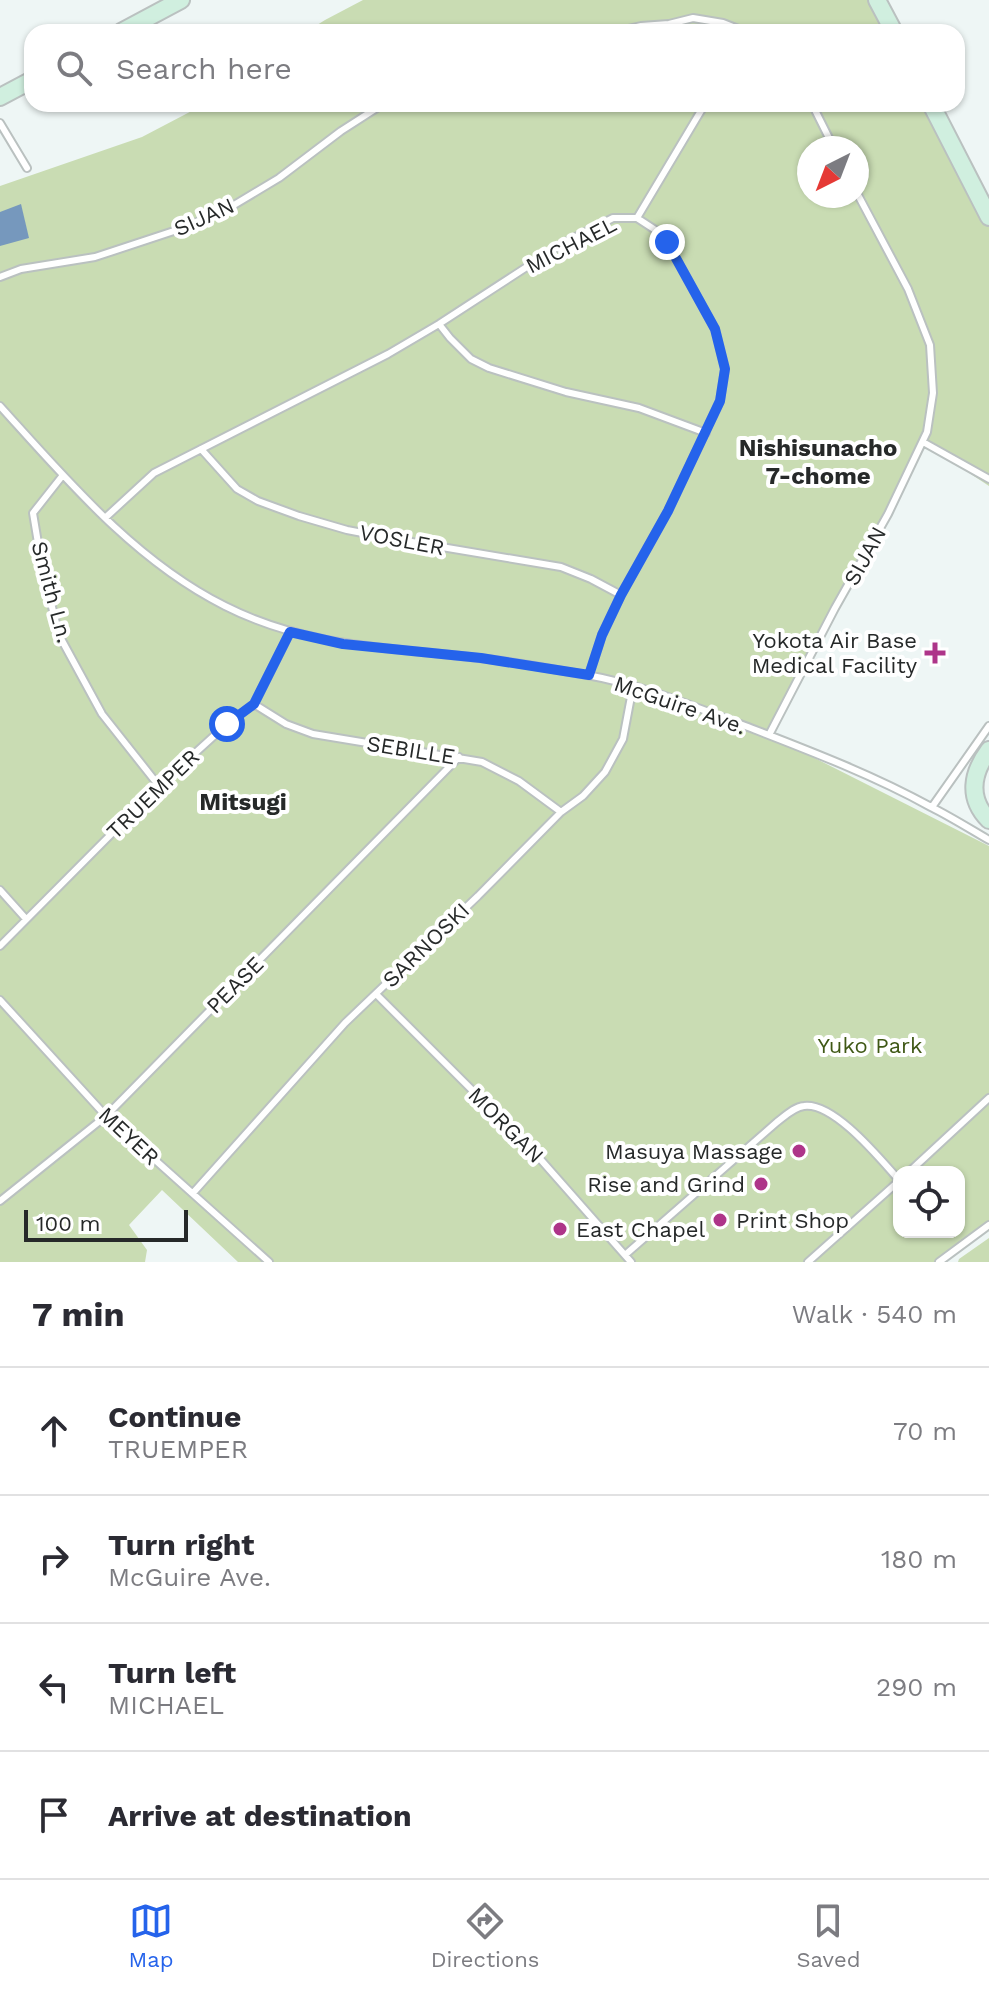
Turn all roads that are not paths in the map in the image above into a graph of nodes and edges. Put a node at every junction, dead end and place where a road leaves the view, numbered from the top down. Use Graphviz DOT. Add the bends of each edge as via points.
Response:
graph roads {
  1 [pos="181,0"];
  2 [pos="877,0"];
  3 [pos="136,24"];
  4 [pos="669,24"];
  5 [pos="726,24"];
  6 [pos="890,24"];
  7 [pos="24,84"];
  8 [pos="0,97"];
  9 [pos="371,112"];
  10 [pos="700,112"];
  11 [pos="816,112"];
  12 [pos="935,112"];
  13 [pos="0,123"];
  14 [pos="828,136"];
  15 [pos="27,168"];
  16 [pos="865,208"];
  17 [pos="989,217"];
  18 [pos="637,218"];
  19 [pos="0,277"];
  20 [pos="439,324"];
  21 [pos="0,406"];
  22 [pos="706,433"];
  23 [pos="923,442"];
  24 [pos="201,449"];
  25 [pos="63,475"];
  26 [pos="989,479"];
  27 [pos="105,518"];
  28 [pos="621,595"];
  29 [pos="290,632"];
  30 [pos="589,675"];
  31 [pos="633,686"];
  32 [pos="254,704"];
  33 [pos="989,726"];
  34 [pos="769,735"];
  35 [pos="989,750"];
  36 [pos="459,757"];
  37 [pos="159,786"];
  38 [pos="932,807"];
  39 [pos="561,812"];
  40 [pos="989,820"];
  41 [pos="989,840"];
  42 [pos="0,890"];
  43 [pos="26,919"];
  44 [pos="0,946"];
  45 [pos="376,994"];
  46 [pos="0,1000"];
  47 [pos="989,1098"];
  48 [pos="106,1116"];
  49 [pos="915,1166"];
  50 [pos="893,1175"];
  51 [pos="893,1186"];
  52 [pos="193,1193"];
  53 [pos="0,1201"];
  54 [pos="989,1225"];
  55 [pos="625,1255"];
  56 [pos="269,1262"];
  57 [pos="631,1262"];
  58 [pos="808,1262"];
  59 [pos="939,1262"];
  1 -- 3 [label="street"];
  2 -- 6 [label="street"];
  4 -- 5 [label="lane" via="693,18"];
  7 -- 8 [label="street"];
  9 -- 19 [label="lane, SIJAN" via="279,178 198,222 95,257"];
  10 -- 18 [label="lane"];
  11 -- 14 [label="lane"];
  12 -- 17 [label="street"];
  13 -- 15 [label="lane"];
  16 -- 23 [label="lane, SIJAN" via="908,289 930,345 933,393"];
  18 -- 20 [label="lane, MICHAEL" via="613,218 562,244"];
  18 -- 22 [label="lane, MICHAEL" via="663,235 715,329 725,369 720,401"];
  20 -- 22 [label="lane" via="471,359 489,368 639,408"];
  20 -- 24 [label="lane, MICHAEL"];
  21 -- 25 [label="lane, McGuire Ave."];
  22 -- 28 [label="lane, MICHAEL"];
  23 -- 26 [label="lane"];
  23 -- 34 [label="lane, SIJAN"];
  24 -- 27 [label="lane, MICHAEL" via="154,473"];
  24 -- 28 [label="lane, VOSLER" via="237,489 303,517 347,530 561,567"];
  25 -- 27 [label="lane, McGuire Ave."];
  25 -- 37 [label="lane, Smith Ln." via="33,513 59,635 102,714"];
  27 -- 29 [label="lane, McGuire Ave." via="177,577 228,608"];
  28 -- 30 [label="lane, MICHAEL"];
  29 -- 30 [label="lane, McGuire Ave." via="343,644"];
  29 -- 32 [label="lane, TRUEMPER"];
  30 -- 31 [label="lane, McGuire Ave."];
  31 -- 34 [label="lane, McGuire Ave."];
  31 -- 39 [label="lane, SARNOSKI" via="623,739 605,772"];
  32 -- 36 [label="lane, SEBILLE" via="313,734"];
  32 -- 37 [label="lane, TRUEMPER"];
  33 -- 38 [label="lane"];
  34 -- 38 [label="lane, McGuire Ave."];
  35 -- 40 [label="street" via="974,778 975,797"];
  36 -- 39 [label="lane, SEBILLE" via="507,775"];
  36 -- 48 [label="lane, PEASE"];
  37 -- 43 [label="lane, TRUEMPER"];
  38 -- 41 [label="lane, McGuire Ave."];
  39 -- 45 [label="lane, SARNOSKI"];
  42 -- 43 [label="lane"];
  43 -- 44 [label="lane, TRUEMPER"];
  45 -- 52 [label="lane, SARNOSKI"];
  45 -- 55 [label="lane, MORGAN" via="534,1152"];
  46 -- 48 [label="lane, MEYER"];
  47 -- 49 [label="lane"];
  48 -- 52 [label="lane, MEYER"];
  48 -- 53 [label="lane, PEASE"];
  50 -- 55 [label="lane" via="832,1114 806,1105 777,1122"];
  51 -- 58 [label="lane"];
  52 -- 56 [label="lane, MEYER"];
  54 -- 59 [label="lane"];
  55 -- 57 [label="lane, MORGAN"];
}
